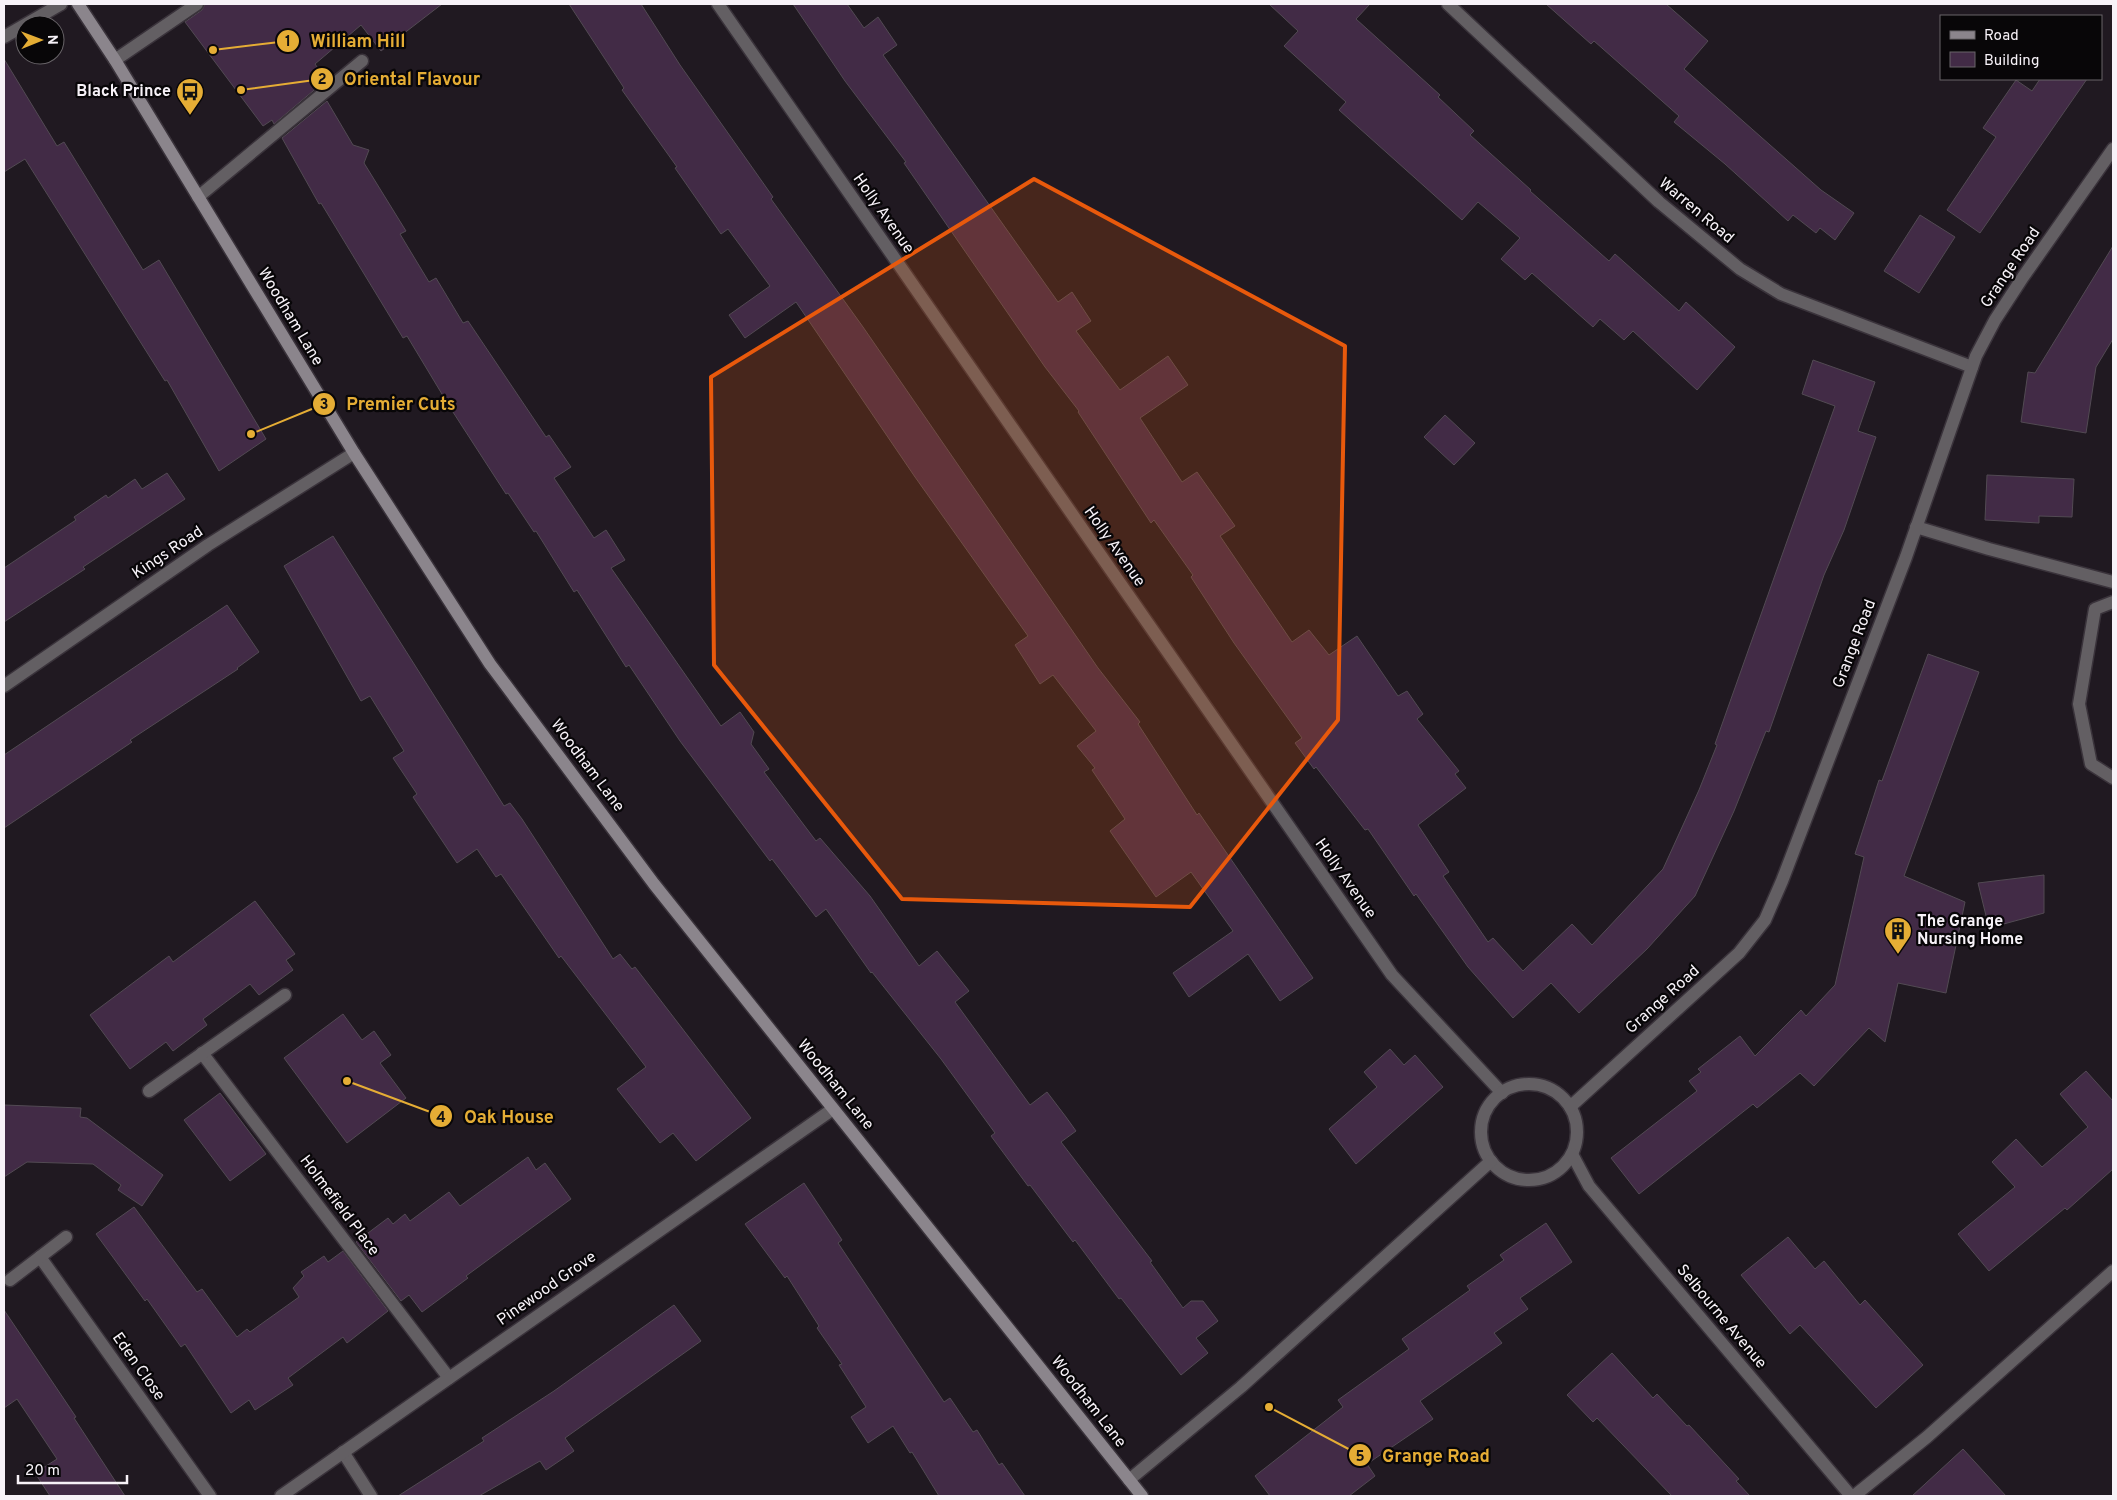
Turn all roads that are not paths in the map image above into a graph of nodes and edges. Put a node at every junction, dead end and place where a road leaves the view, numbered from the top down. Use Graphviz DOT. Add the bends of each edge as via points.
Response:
graph roads {
  1 [pos="61,4"];
  2 [pos="78,4"];
  3 [pos="197,4"];
  4 [pos="718,4"];
  5 [pos="1448,4"];
  6 [pos="4,37"];
  7 [pos="115,60"];
  8 [pos="362,61"];
  9 [pos="2113,149"];
  10 [pos="198,197"];
  11 [pos="1972,367"];
  12 [pos="354,453"];
  13 [pos="1916,527"];
  14 [pos="2113,582"];
  15 [pos="2113,602"];
  16 [pos="4,686"];
  17 [pos="2113,778"];
  18 [pos="285,995"];
  19 [pos="202,1053"];
  20 [pos="149,1091"];
  21 [pos="1502,1093"];
  22 [pos="1570,1107"];
  23 [pos="833,1109"];
  24 [pos="1572,1154"];
  25 [pos="1491,1161"];
  26 [pos="66,1237"];
  27 [pos="40,1257"];
  28 [pos="2113,1271"];
  29 [pos="10,1280"];
  30 [pos="449,1378"];
  31 [pos="344,1452"];
  32 [pos="1129,1480"];
  33 [pos="210,1496"];
  34 [pos="281,1496"];
  35 [pos="371,1496"];
  36 [pos="1142,1496"];
  37 [pos="1853,1496"];
  1 -- 6 [label="street"];
  2 -- 7 [label="main road, Woodham Lane"];
  3 -- 7 [label="street"];
  4 -- 21 [label="street, Holly Avenue" via="1392,975"];
  5 -- 11 [label="street, Warren Road" via="1660,202 1740,269 1781,294"];
  7 -- 10 [label="main road, Woodham Lane"];
  8 -- 10 [label="street"];
  9 -- 11 [label="street, Grange Road" via="1995,320"];
  10 -- 12 [label="main road, Woodham Lane"];
  11 -- 13 [label="street, Grange Road"];
  12 -- 16 [label="street, Kings Road" via="208,545"];
  12 -- 23 [label="main road, Woodham Lane" via="490,664 654,884"];
  13 -- 14 [label="street"];
  13 -- 22 [label="street, Grange Road" via="1765,920 1739,952"];
  15 -- 17 [label="street" via="2095,610 2079,704 2091,764"];
  18 -- 19 [label="street"];
  19 -- 20 [label="street"];
  19 -- 30 [label="street, Holmefield Place"];
  21 -- 22 [label="street" via="1516,1086 1546,1087 1560,1095"];
  21 -- 25 [label="street" via="1491,1103 1484,1117 1484,1147"];
  22 -- 24 [label="street" via="1576,1122 1577,1138"];
  23 -- 30 [label="street, Pinewood Grove"];
  23 -- 32 [label="main road, Woodham Lane"];
  24 -- 25 [label="street" via="1562,1167 1533,1180 1517,1179 1502,1172"];
  24 -- 37 [label="street, Selbourne Avenue" via="1589,1186"];
  25 -- 32 [label="street" via="1241,1387"];
  26 -- 27 [label="street"];
  27 -- 29 [label="street"];
  27 -- 33 [label="street, Eden Close"];
  28 -- 37 [label="street, Selbourne Avenue" via="1927,1437"];
  30 -- 31 [label="street, Pinewood Grove"];
  31 -- 34 [label="street, Pinewood Grove"];
  31 -- 35 [label="street"];
  32 -- 36 [label="main road, Woodham Lane"];
}
